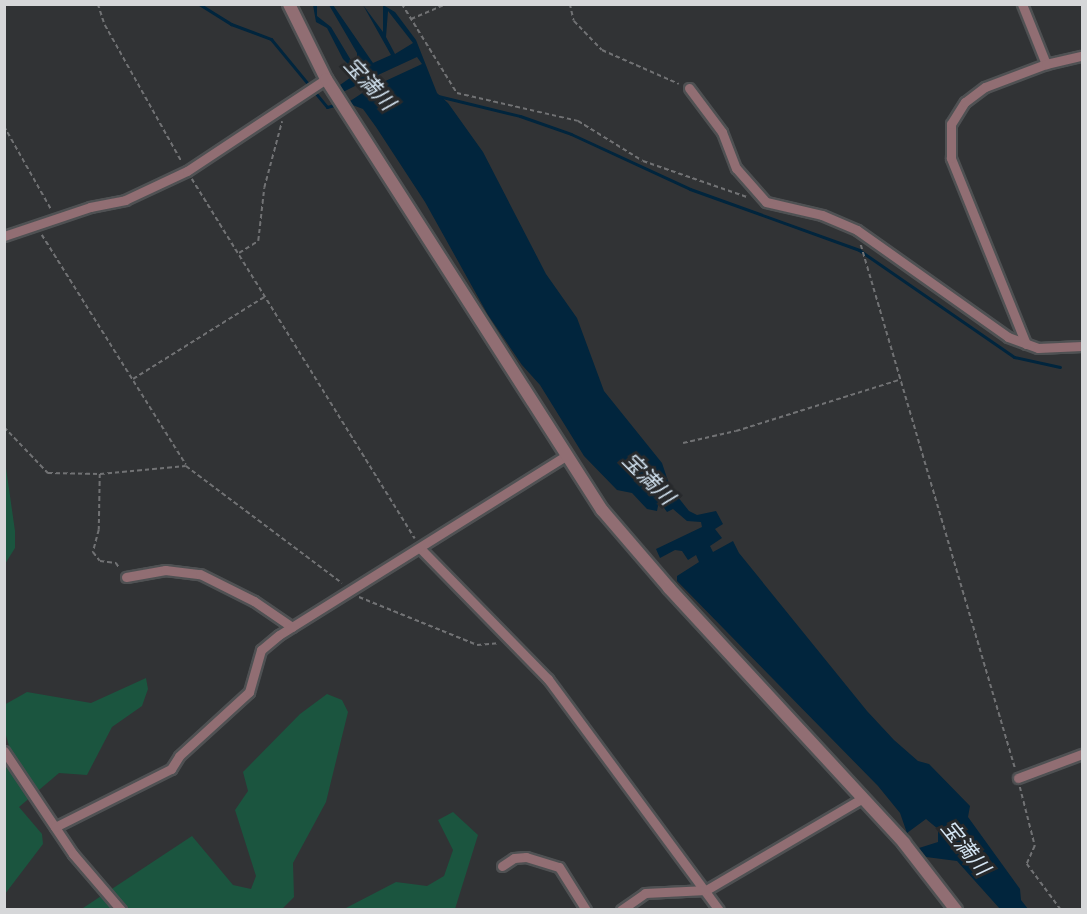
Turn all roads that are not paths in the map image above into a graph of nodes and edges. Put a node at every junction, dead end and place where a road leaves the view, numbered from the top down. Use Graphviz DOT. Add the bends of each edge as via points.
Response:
graph roads {
  1 [pos="289,4"];
  2 [pos="1022,4"];
  3 [pos="1083,56"];
  4 [pos="1046,64"];
  5 [pos="326,79"];
  6 [pos="689,88"];
  7 [pos="4,236"];
  8 [pos="1026,344"];
  9 [pos="1083,346"];
  10 [pos="567,455"];
  11 [pos="420,548"];
  12 [pos="126,577"];
  13 [pos="292,627"];
  14 [pos="4,751"];
  15 [pos="1083,754"];
  16 [pos="1018,778"];
  17 [pos="863,798"];
  18 [pos="56,827"];
  19 [pos="502,866"];
  20 [pos="706,890"];
  21 [pos="121,909"];
  22 [pos="586,909"];
  23 [pos="621,909"];
  24 [pos="719,909"];
  25 [pos="956,909"];
  1 -- 5 [label="street"];
  2 -- 4 [label="street"];
  3 -- 4 [label="street"];
  4 -- 8 [label="street" via="985,87 965,102 951,124 951,158"];
  5 -- 7 [label="street" via="187,171 125,200"];
  5 -- 10 [label="street"];
  6 -- 8 [label="street" via="722,132 736,168 766,202 822,215 857,230 990,326"];
  8 -- 9 [label="street" via="1054,349"];
  10 -- 11 [label="street"];
  10 -- 17 [label="street" via="602,510 669,588"];
  11 -- 13 [label="street"];
  11 -- 20 [label="street" via="548,679"];
  12 -- 13 [label="street" via="165,570 200,574 254,601"];
  13 -- 18 [label="street" via="261,650 249,692 179,756 171,769"];
  14 -- 18 [label="street"];
  15 -- 16 [label="street"];
  17 -- 20 [label="street"];
  17 -- 25 [label="street"];
  18 -- 21 [label="street" via="73,854"];
  19 -- 22 [label="street" via="514,858 526,857 559,867"];
  20 -- 23 [label="street" via="645,893"];
  20 -- 24 [label="street"];
}
